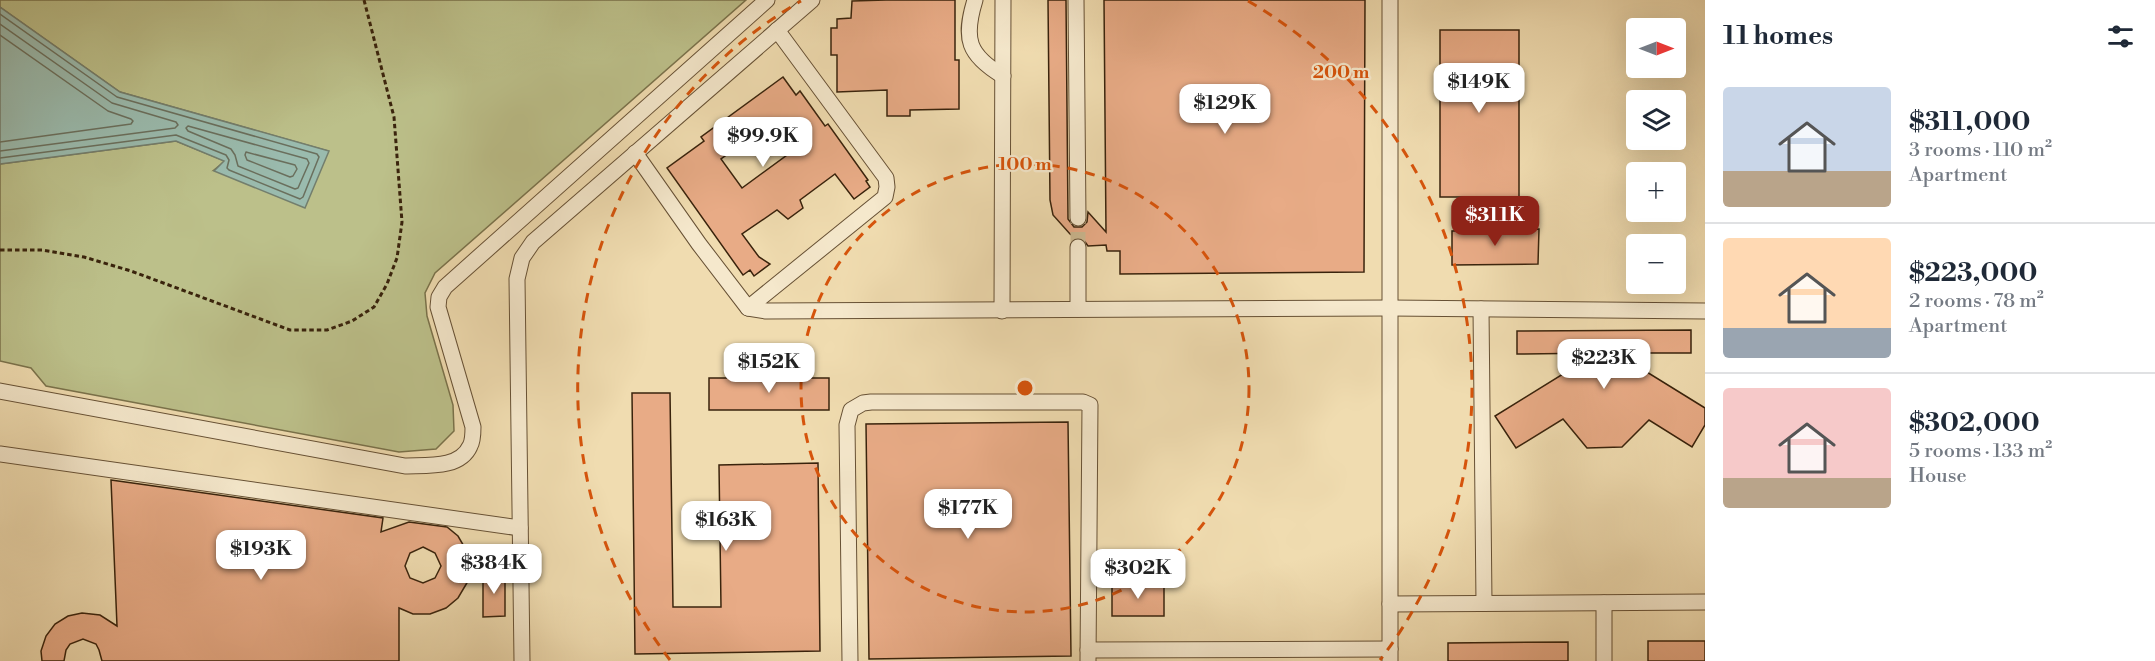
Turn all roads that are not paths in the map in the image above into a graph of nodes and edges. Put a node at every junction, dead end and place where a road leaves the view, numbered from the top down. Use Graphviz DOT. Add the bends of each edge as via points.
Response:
graph roads {
  1 [pos="766,0"];
  2 [pos="812,0"];
  3 [pos="975,0"];
  4 [pos="1003,0"];
  5 [pos="1076,0"];
  6 [pos="1390,0"];
  7 [pos="777,30"];
  8 [pos="1003,76"];
  9 [pos="635,153"];
  10 [pos="1078,218"];
  11 [pos="1078,247"];
  12 [pos="748,308"];
  13 [pos="1390,308"];
  14 [pos="1078,309"];
  15 [pos="1481,309"];
  16 [pos="1002,310"];
  17 [pos="1705,311"];
  18 [pos="0,391"];
  19 [pos="0,454"];
  20 [pos="520,528"];
  21 [pos="1484,603"];
  22 [pos="1604,603"];
  23 [pos="1705,603"];
  24 [pos="1390,604"];
  25 [pos="1390,655"];
  26 [pos="1088,656"];
  27 [pos="522,661"];
  28 [pos="850,661"];
  29 [pos="1604,661"];
  1 -- 18 [label="lane" via="445,287 438,307 473,427 464,457 446,463 405,466"];
  2 -- 7 [label="lane"];
  3 -- 8 [label="lane" via="968,28 972,50"];
  4 -- 8 [label="lane"];
  5 -- 10 [label="lane"];
  6 -- 13 [label="lane"];
  7 -- 9 [label="lane"];
  7 -- 12 [label="lane" via="886,178 887,188 885,197"];
  8 -- 16 [label="lane"];
  9 -- 12 [label="lane"];
  9 -- 20 [label="lane" via="533,242 522,258 517,279"];
  11 -- 14 [label="lane"];
  12 -- 16 [label="lane"];
  13 -- 14 [label="lane"];
  13 -- 15 [label="lane"];
  13 -- 24 [label="lane"];
  14 -- 16 [label="lane"];
  15 -- 17 [label="lane"];
  15 -- 21 [label="lane"];
  19 -- 20 [label="lane"];
  20 -- 27 [label="lane"];
  21 -- 22 [label="lane"];
  21 -- 24 [label="lane"];
  22 -- 23 [label="lane"];
  22 -- 29 [label="lane"];
  24 -- 25 [label="lane"];
  25 -- 26 [label="lane"];
  26 -- 28 [label="lane" via="1090,405 871,402 855,405 847,425"];
}
